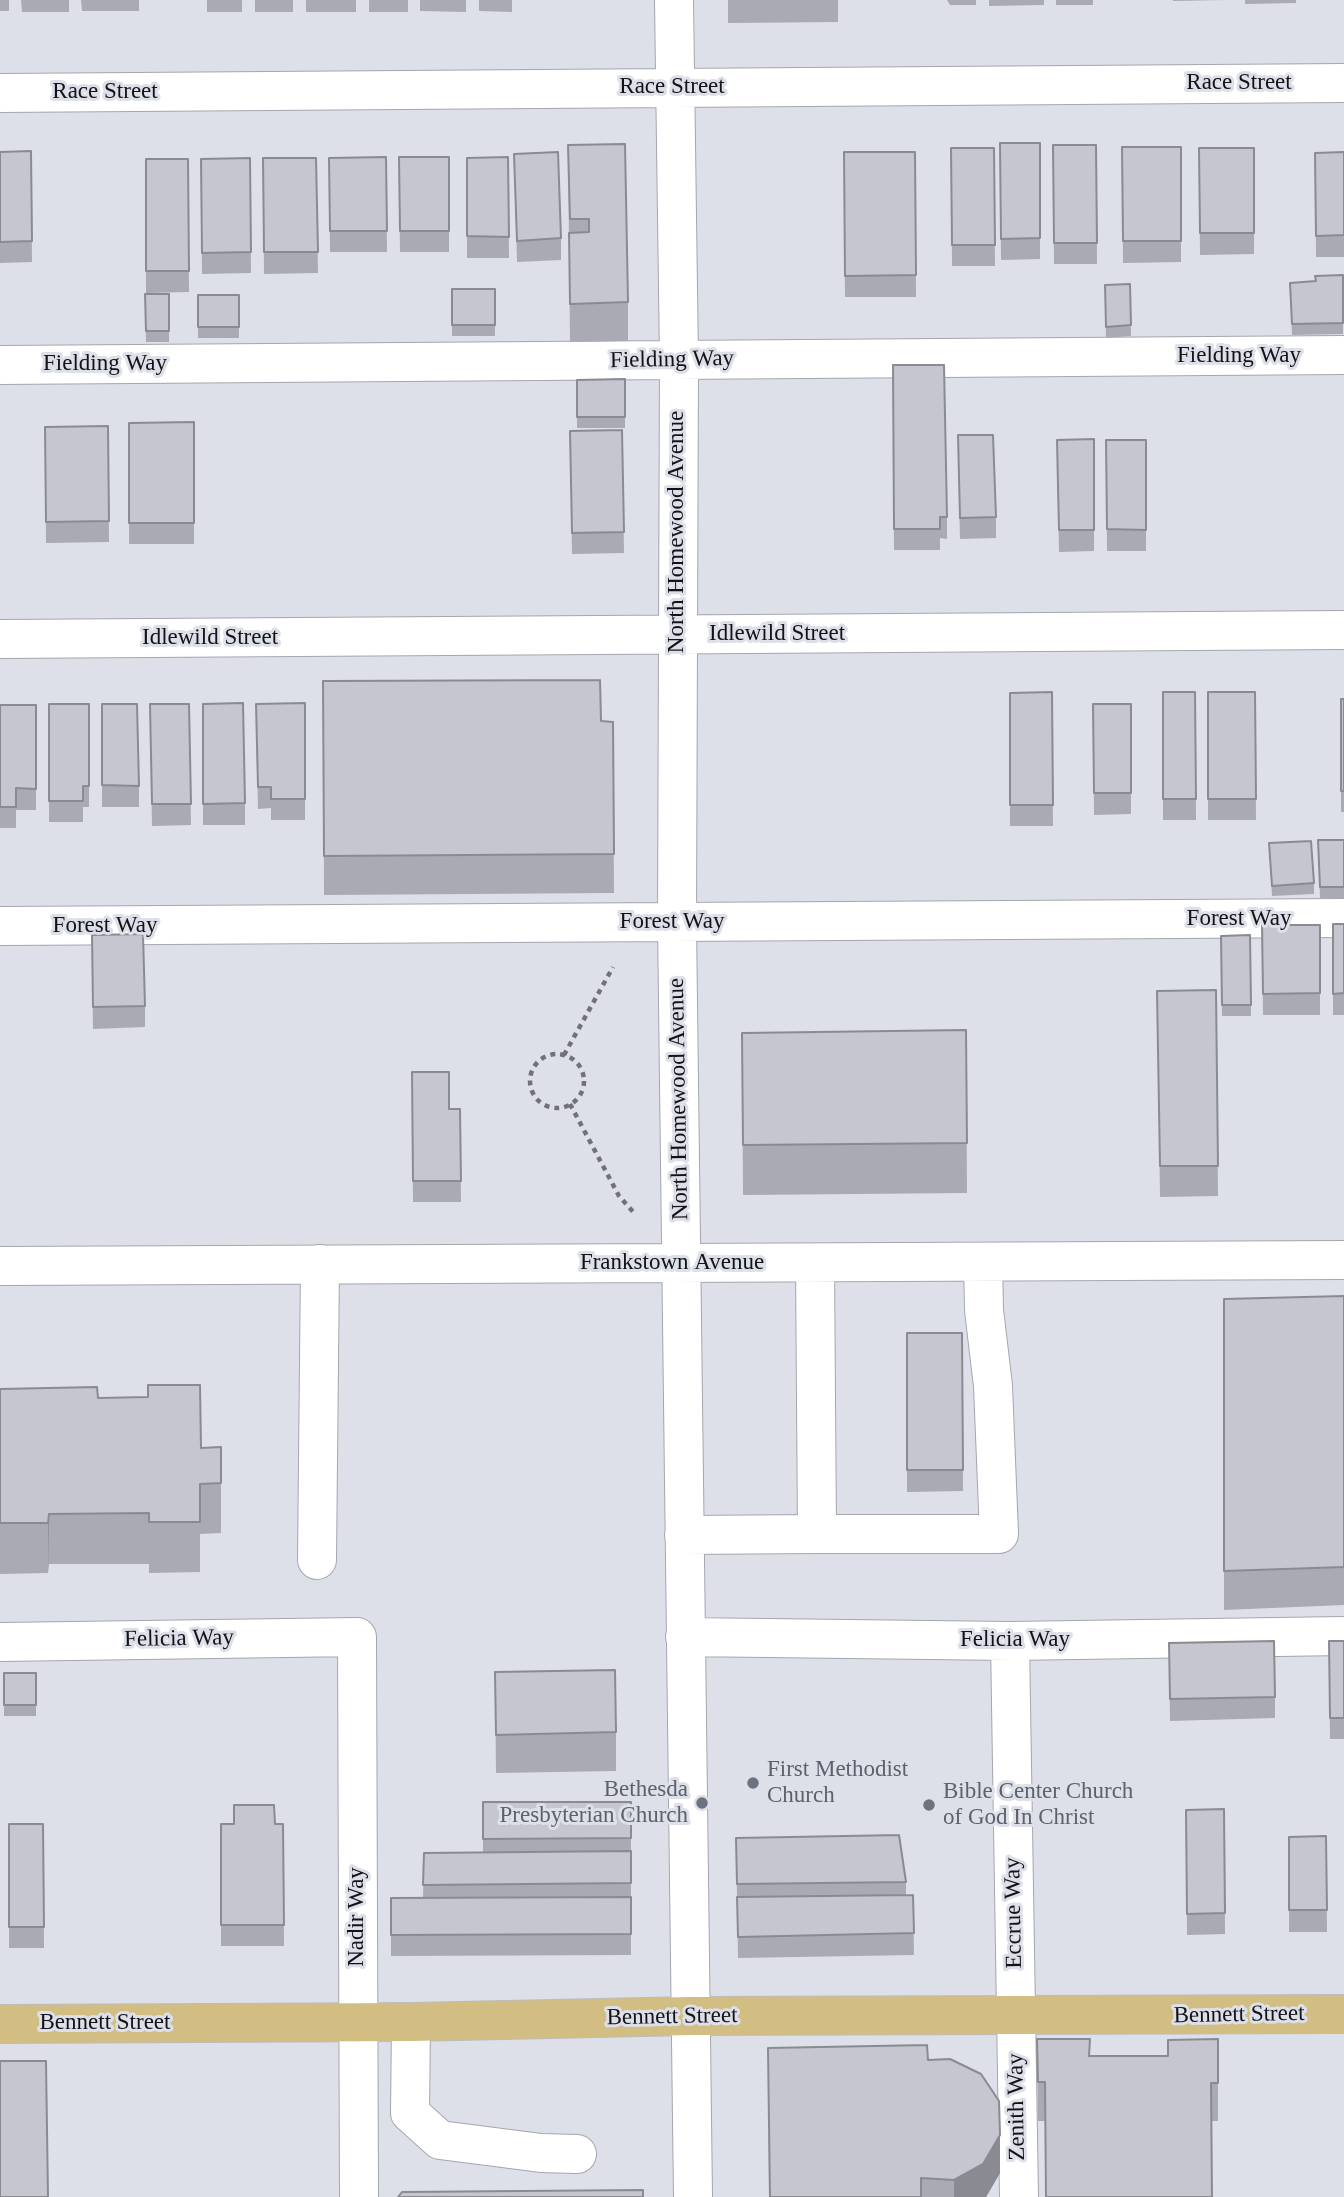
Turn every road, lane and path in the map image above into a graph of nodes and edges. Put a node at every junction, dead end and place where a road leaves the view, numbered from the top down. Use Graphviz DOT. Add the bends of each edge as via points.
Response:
graph roads {
  1 [pos="674,0"];
  2 [pos="1344,83"];
  3 [pos="675,86"];
  4 [pos="0,93"];
  5 [pos="1344,355"];
  6 [pos="679,360"];
  7 [pos="0,365"];
  8 [pos="1344,630"];
  9 [pos="676,634"];
  10 [pos="0,639"];
  11 [pos="1344,918"];
  12 [pos="677,922"];
  13 [pos="0,926"];
  14 [pos="614,964"];
  15 [pos="564,1055"];
  16 [pos="570,1104"];
  17 [pos="635,1214"];
  18 [pos="1344,1260"];
  19 [pos="982,1262"];
  20 [pos="815,1263"];
  21 [pos="320,1264"];
  22 [pos="681,1264"];
  23 [pos="0,1266"];
  24 [pos="817,1534"];
  25 [pos="684,1535"];
  26 [pos="317,1560"];
  27 [pos="1344,1636"];
  28 [pos="357,1637"];
  29 [pos="685,1637"];
  30 [pos="1010,1641"];
  31 [pos="0,1642"];
  32 [pos="1344,2014"];
  33 [pos="691,2016"];
  34 [pos="1015,2017"];
  35 [pos="357,2022"];
  36 [pos="411,2022"];
  37 [pos="0,2024"];
  38 [pos="577,2154"];
  39 [pos="359,2197"];
  40 [pos="693,2197"];
  41 [pos="1018,2197"];
  1 -- 3 [label="street, North Homewood Avenue"];
  2 -- 3 [label="street, Race Street"];
  3 -- 4 [label="street, Race Street"];
  3 -- 6 [label="street, North Homewood Avenue"];
  5 -- 6 [label="street, Fielding Way"];
  6 -- 7 [label="street, Fielding Way"];
  6 -- 9 [label="street, North Homewood Avenue"];
  8 -- 9 [label="street, Idlewild Street"];
  9 -- 10 [label="street, Idlewild Street"];
  9 -- 12 [label="street, North Homewood Avenue"];
  11 -- 12 [label="street, Forest Way"];
  12 -- 13 [label="street, Forest Way"];
  12 -- 22 [label="street, North Homewood Avenue"];
  14 -- 15 [label="path"];
  15 -- 16 [label="path" via="582,1073 582,1091"];
  15 -- 16 [label="path" via="539,1061 530,1085 544,1105"];
  16 -- 17 [label="path" via="619,1196"];
  18 -- 19 [label="street, Frankstown Avenue"];
  19 -- 20 [label="street, Frankstown Avenue"];
  19 -- 24 [label="street" via="999,1534"];
  20 -- 22 [label="street, Frankstown Avenue"];
  20 -- 24 [label="street"];
  21 -- 22 [label="street, Frankstown Avenue"];
  21 -- 23 [label="street, Frankstown Avenue"];
  21 -- 26 [label="street"];
  22 -- 25 [label="street, North Homewood Avenue"];
  24 -- 25 [label="street"];
  25 -- 29 [label="street, North Homewood Avenue"];
  27 -- 30 [label="street, Felicia Way"];
  28 -- 31 [label="street, Felicia Way"];
  28 -- 35 [label="street, Nadir Way"];
  29 -- 30 [label="street, Felicia Way"];
  29 -- 33 [label="street, North Homewood Avenue"];
  30 -- 34 [label="street, Eccrue Way"];
  32 -- 34 [label="main road, Bennett Street"];
  33 -- 34 [label="main road, Bennett Street"];
  33 -- 36 [label="main road, Bennett Street"];
  33 -- 40 [label="street, North Homewood Avenue"];
  34 -- 41 [label="street, Zenith Way"];
  35 -- 36 [label="main road, Bennett Street"];
  35 -- 37 [label="main road, Bennett Street"];
  35 -- 39 [label="street, Nadir Way"];
  36 -- 38 [label="street" via="410,2113 440,2140"];
}
